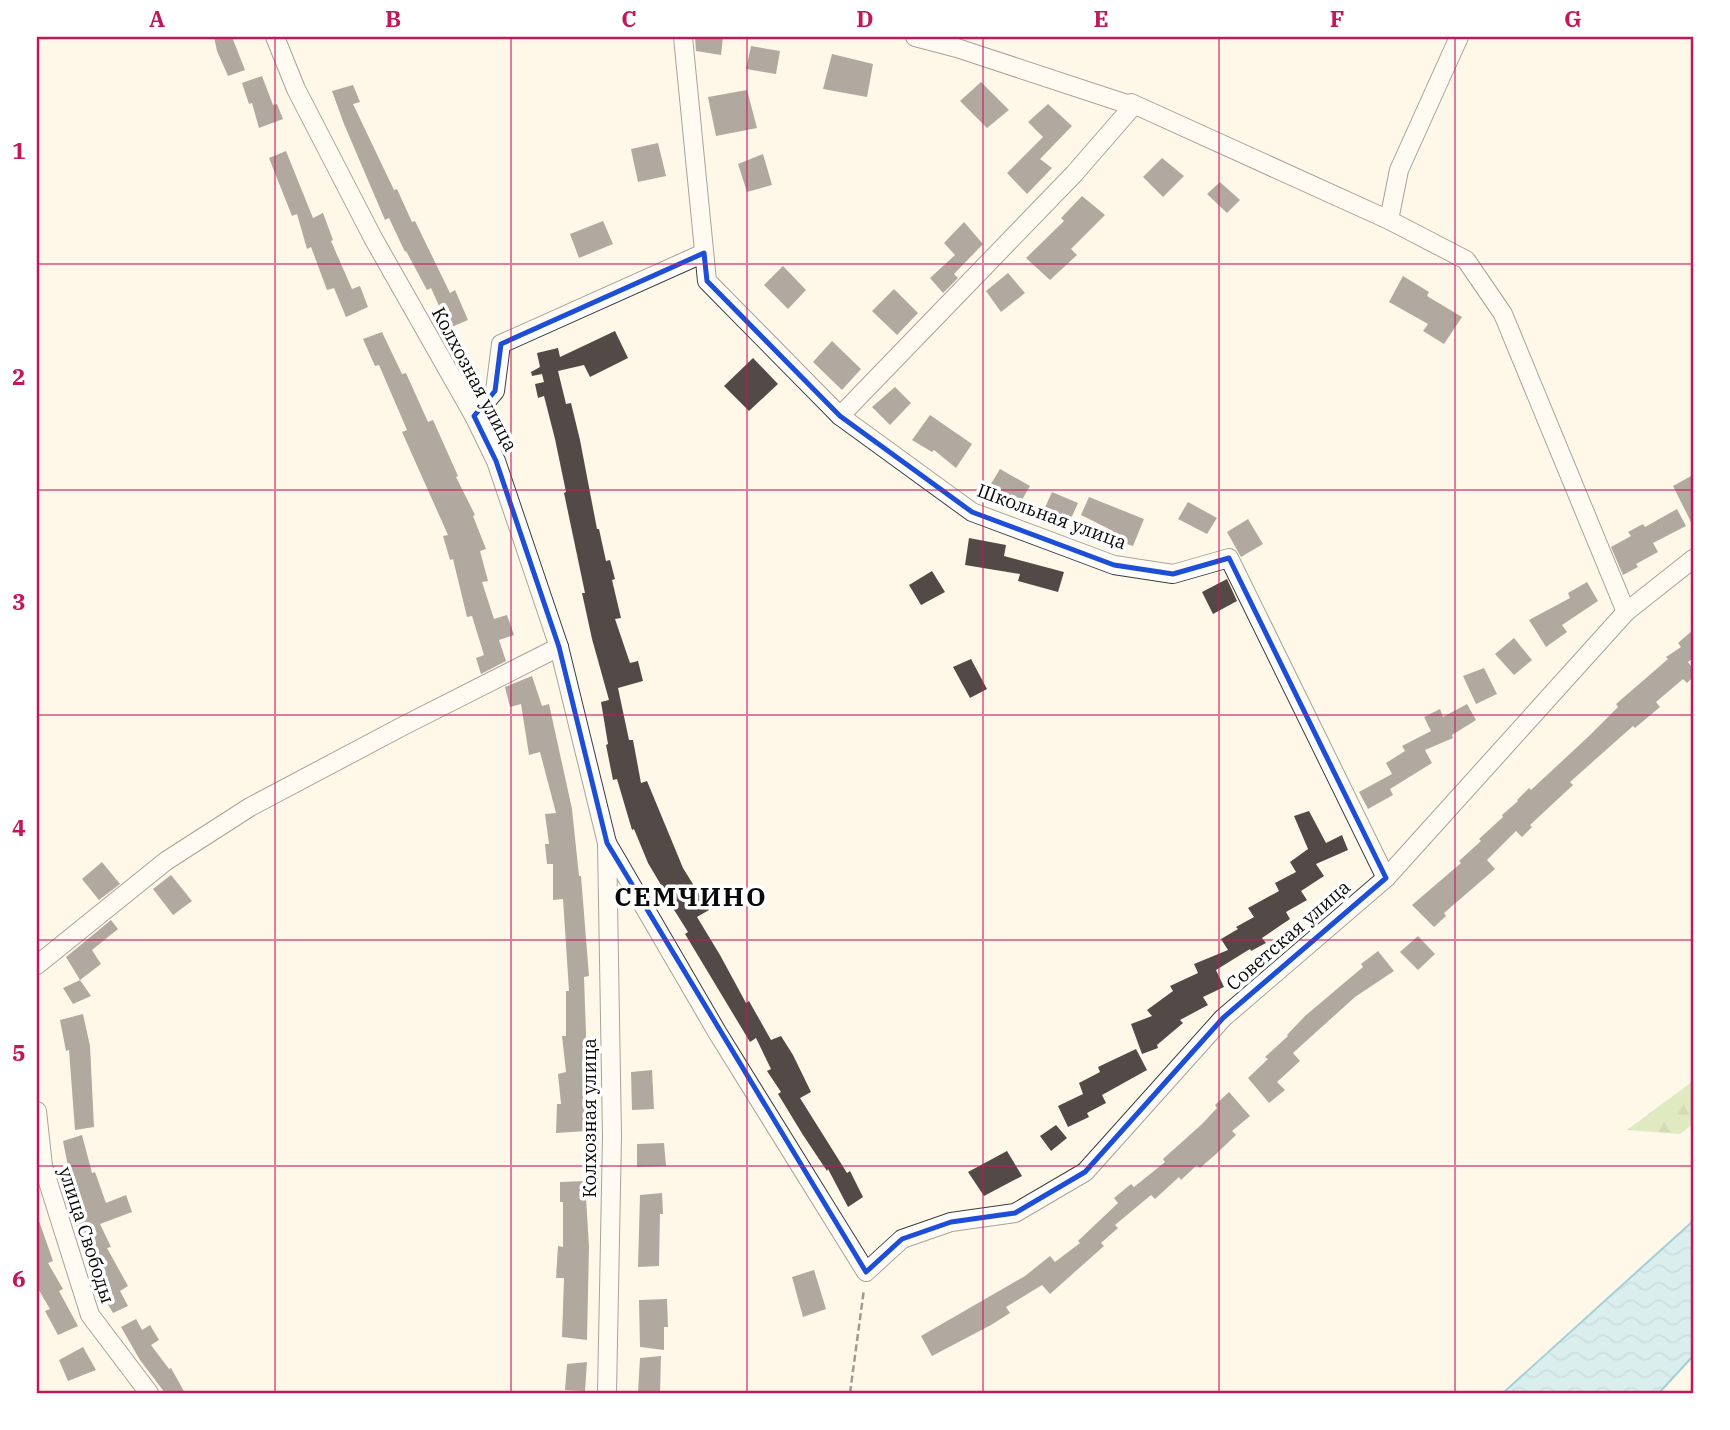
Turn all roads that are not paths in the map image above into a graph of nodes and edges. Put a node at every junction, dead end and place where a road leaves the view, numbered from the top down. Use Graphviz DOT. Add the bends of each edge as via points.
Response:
graph roads {
  1 [pos="275,37"];
  2 [pos="682,37"];
  3 [pos="915,37"];
  4 [pos="1459,37"];
  5 [pos="1133,106"];
  6 [pos="1388,220"];
  7 [pos="704,253"];
  8 [pos="474,416"];
  9 [pos="840,416"];
  10 [pos="1693,559"];
  11 [pos="1626,612"];
  12 [pos="559,647"];
  13 [pos="607,843"];
  14 [pos="1386,878"];
  15 [pos="37,965"];
  16 [pos="37,1111"];
  17 [pos="866,1272"];
  18 [pos="149,1393"];
  19 [pos="607,1393"];
  1 -- 8 [label="street, Колхозная улица" via="296,89 373,238"];
  2 -- 7 [label="street, Школьная улица"];
  3 -- 5 [label="street"];
  4 -- 6 [label="street" via="1399,170"];
  5 -- 6 [label="street" via="1131,103"];
  5 -- 9 [label="street" via="1074,174"];
  6 -- 11 [label="street" via="1466,260 1503,314"];
  7 -- 8 [label="street" via="500,344 495,391"];
  7 -- 9 [label="street, Школьная улица" via="707,281"];
  8 -- 12 [label="street, Колхозная улица" via="496,461"];
  9 -- 14 [label="street, Школьная улица" via="972,512 1114,565 1173,574 1229,558"];
  10 -- 11 [label="street, Советская улица"];
  11 -- 14 [label="street, Советская улица"];
  12 -- 13 [label="street, Колхозная улица"];
  12 -- 15 [label="street" via="250,807 166,861"];
  13 -- 17 [label="street, Колхозная улица" via="717,1032"];
  13 -- 19 [label="street, Колхозная улица" via="612,1136"];
  14 -- 17 [label="street, Советская улица" via="1223,1018 1085,1172 1015,1213 951,1222 902,1239"];
  16 -- 18 [label="street, улица Свободы" via="43,1166 90,1315"];
}
